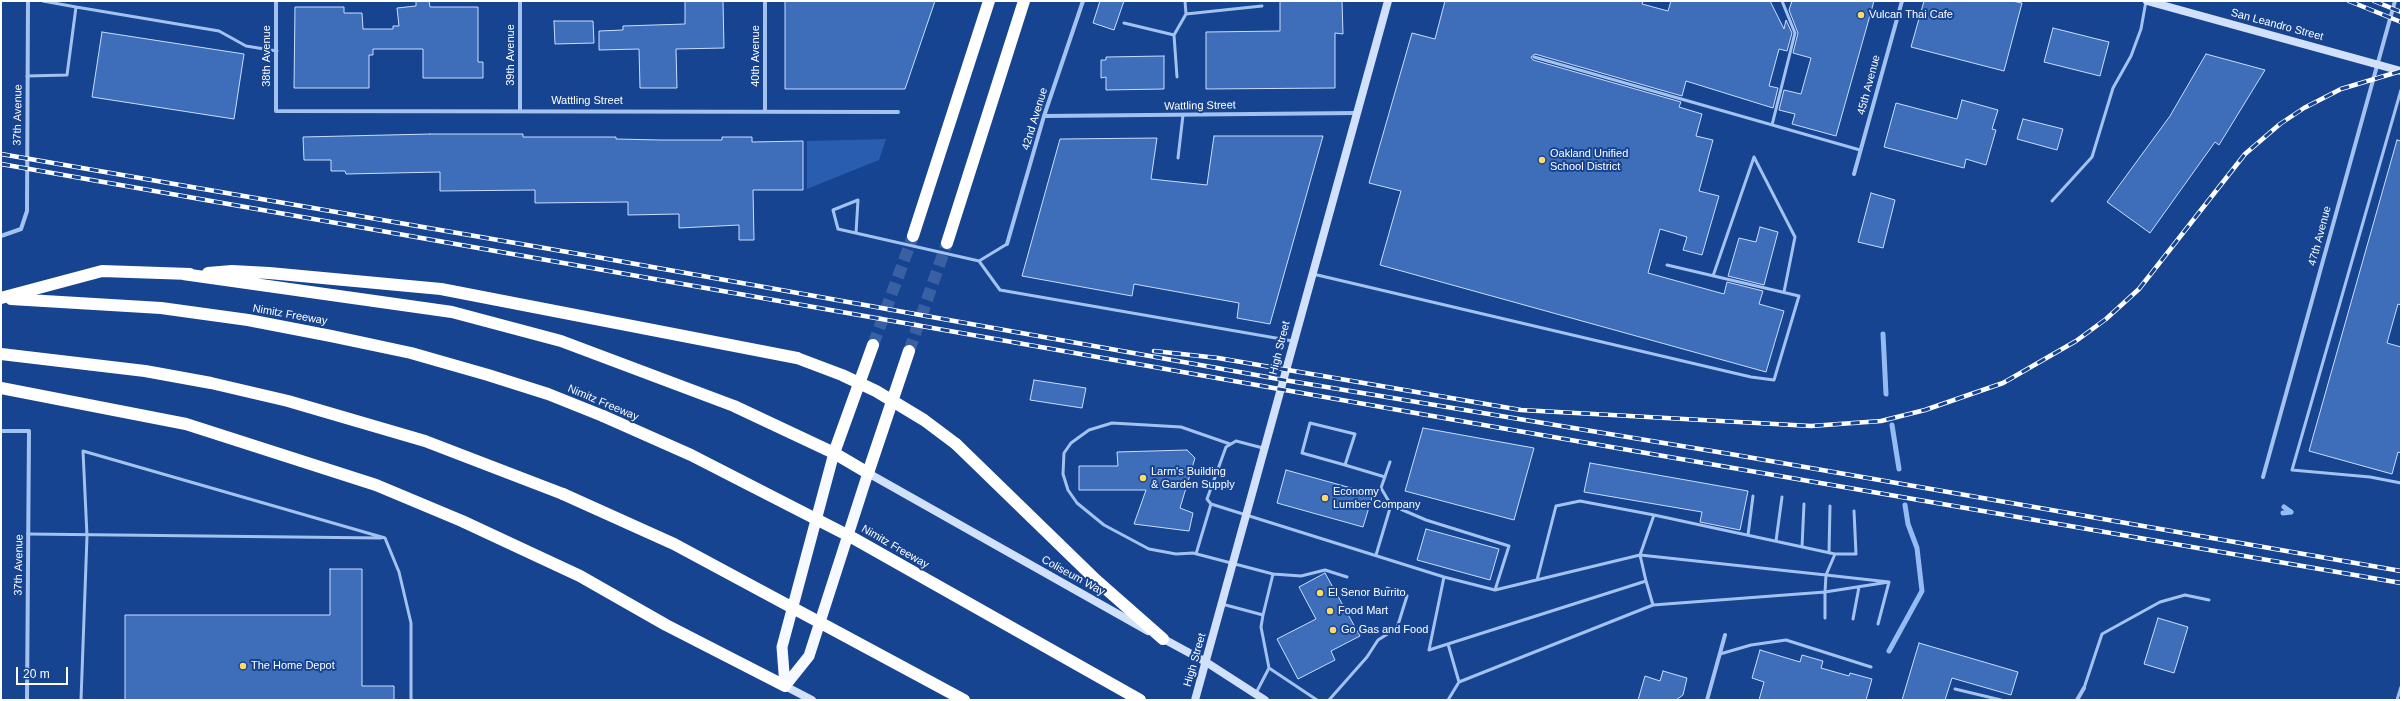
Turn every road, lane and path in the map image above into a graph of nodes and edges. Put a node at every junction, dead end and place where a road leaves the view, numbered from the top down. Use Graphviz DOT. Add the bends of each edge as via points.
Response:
graph roads {
  1 [pos="28,1"];
  2 [pos="43,1"];
  3 [pos="276,1"];
  4 [pos="520,1"];
  5 [pos="766,1"];
  6 [pos="989,1"];
  7 [pos="1024,1"];
  8 [pos="1083,1"];
  9 [pos="1185,1"];
  10 [pos="1388,1"];
  11 [pos="1782,1"];
  12 [pos="1902,1"];
  13 [pos="2147,1"];
  14 [pos="2395,1"];
  15 [pos="1262,6"];
  16 [pos="76,7"];
  17 [pos="1186,14"];
  18 [pos="1124,23"];
  19 [pos="1174,35"];
  20 [pos="276,51"];
  21 [pos="1534,57"];
  22 [pos="2377,64"];
  23 [pos="2401,71"];
  24 [pos="27,76"];
  25 [pos="1177,77"];
  26 [pos="2401,90"];
  27 [pos="520,110"];
  28 [pos="276,111"];
  29 [pos="765,111"];
  30 [pos="898,112"];
  31 [pos="1356,113"];
  32 [pos="1183,115"];
  33 [pos="1044,116"];
  34 [pos="1772,125"];
  35 [pos="1860,150"];
  36 [pos="1178,158"];
  37 [pos="1854,174"];
  38 [pos="2052,201"];
  39 [pos="856,233"];
  40 [pos="1,236"];
  41 [pos="913,236"];
  42 [pos="947,243"];
  43 [pos="1008,244"];
  44 [pos="979,261"];
  45 [pos="1666,265"];
  46 [pos="183,274"];
  47 [pos="1312,274"];
  48 [pos="1713,276"];
  49 [pos="1784,292"];
  50 [pos="1,298"];
  51 [pos="1293,341"];
  52 [pos="873,345"];
  53 [pos="909,351"];
  54 [pos="1,354"];
  55 [pos="1,388"];
  56 [pos="1,431"];
  57 [pos="1230,444"];
  58 [pos="1264,448"];
  59 [pos="834,453"];
  60 [pos="1390,462"];
  61 [pos="1345,465"];
  62 [pos="868,473"];
  63 [pos="2264,476"];
  64 [pos="1385,477"];
  65 [pos="2401,483"];
  66 [pos="1753,496"];
  67 [pos="1782,497"];
  68 [pos="1211,504"];
  69 [pos="1804,504"];
  70 [pos="1391,505"];
  71 [pos="1830,506"];
  72 [pos="1854,511"];
  73 [pos="1246,514"];
  74 [pos="1654,515"];
  75 [pos="28,534"];
  76 [pos="1748,535"];
  77 [pos="87,536"];
  78 [pos="385,538"];
  79 [pos="1776,541"];
  80 [pos="1802,547"];
  81 [pos="1830,552"];
  82 [pos="1196,554"];
  83 [pos="1835,554"];
  84 [pos="1376,555"];
  85 [pos="1640,555"];
  86 [pos="1233,563"];
  87 [pos="1273,574"];
  88 [pos="1826,575"];
  89 [pos="1347,577"];
  90 [pos="1444,577"];
  91 [pos="1536,580"];
  92 [pos="1646,581"];
  93 [pos="1889,582"];
  94 [pos="1859,587"];
  95 [pos="1388,588"];
  96 [pos="1495,590"];
  97 [pos="1825,592"];
  98 [pos="2209,600"];
  99 [pos="1222,604"];
  100 [pos="1654,605"];
  101 [pos="1262,615"];
  102 [pos="1825,618"];
  103 [pos="1853,619"];
  104 [pos="1878,624"];
  105 [pos="1725,635"];
  106 [pos="1163,639"];
  107 [pos="1448,644"];
  108 [pos="1720,654"];
  109 [pos="1206,662"];
  110 [pos="1871,667"];
  111 [pos="1269,668"];
  112 [pos="1459,682"];
  113 [pos="785,686"];
  114 [pos="2401,687"];
  115 [pos="2084,688"];
  116 [pos="1955,689"];
  117 [pos="1256,694"];
  118 [pos="2398,698"];
  119 [pos="27,700"];
  120 [pos="81,700"];
  121 [pos="411,700"];
  122 [pos="812,700"];
  123 [pos="964,700"];
  124 [pos="1140,700"];
  125 [pos="1195,700"];
  126 [pos="1265,700"];
  127 [pos="1317,700"];
  128 [pos="1329,700"];
  129 [pos="1448,700"];
  130 [pos="1707,700"];
  131 [pos="2001,700"];
  132 [pos="2077,700"];
  1 -- 24 [label="street, 37th Avenue"];
  2 -- 16 [label="lane"];
  3 -- 20 [label="street, 38th Avenue"];
  4 -- 27 [label="street, 39th Avenue"];
  5 -- 29 [label="street, 40th Avenue"];
  6 -- 41 [label="highway"];
  7 -- 42 [label="highway"];
  8 -- 33 [label="street, 42nd Avenue"];
  9 -- 17 [label="lane"];
  10 -- 31 [label="main road, High Street"];
  11 -- 34 [label="lane" via="1795,33"];
  12 -- 35 [label="street, 45th Avenue"];
  13 -- 22 [label="main road, San Leandro Street"];
  13 -- 38 [label="lane" via="2141,30 2131,56 2113,88 2092,157"];
  14 -- 22 [label="street, 47th Avenue"];
  15 -- 17 [label="lane"];
  16 -- 20 [label="lane" via="219,31 246,46"];
  16 -- 24 [label="lane" via="66,75"];
  17 -- 19 [label="lane"];
  18 -- 19 [label="lane"];
  19 -- 25 [label="lane"];
  20 -- 28 [label="street, 38th Avenue"];
  21 -- 34 [label="lane"];
  22 -- 23 [label="main road, San Leandro Street"];
  22 -- 63 [label="street, 47th Avenue"];
  24 -- 40 [label="street, 37th Avenue" via="27,211 21,229"];
  26 -- 65 [label="lane" via="2292,470 2370,477"];
  27 -- 28 [label="street, Wattling Street"];
  27 -- 29 [label="street, Wattling Street"];
  29 -- 30 [label="street, Wattling Street"];
  31 -- 32 [label="street, Wattling Street"];
  31 -- 47 [label="main road, High Street"];
  32 -- 33 [label="street, Wattling Street"];
  32 -- 36 [label="lane"];
  33 -- 43 [label="street, 42nd Avenue"];
  34 -- 35 [label="lane"];
  35 -- 37 [label="street, 45th Avenue"];
  39 -- 39 [label="lane" via="838,229 833,210 858,200"];
  39 -- 44 [label="lane"];
  43 -- 44 [label="lane"];
  44 -- 51 [label="lane" via="1000,290"];
  45 -- 48 [label="lane"];
  46 -- 50 [label="highway" via="102,271"];
  46 -- 59 [label="highway" via="452,312 546,337 734,406"];
  46 -- 106 [label="highway, bridge" via="232,271 397,283 441,289 797,358 876,391 924,420 956,444 1096,580"];
  47 -- 49 [label="lane" via="1751,377 1774,380 1799,296"];
  47 -- 51 [label="main road, High Street"];
  48 -- 49 [label="lane"];
  48 -- 49 [label="lane" via="1754,157 1795,237"];
  50 -- 124 [label="highway, Nimitz Freeway, bridge" via="160,308 248,320 411,353 548,394 691,455 853,538"];
  51 -- 58 [label="main road, High Street"];
  52 -- 59 [label="highway"];
  53 -- 62 [label="highway"];
  54 -- 123 [label="highway, bridge" via="144,371 210,383 288,401 425,441 563,494 674,544"];
  55 -- 113 [label="highway" via="186,424 376,485 462,521 580,576 666,625"];
  56 -- 75 [label="street, 37th Avenue" via="30,431"];
  57 -- 58 [label="lane" via="1236,441"];
  57 -- 68 [label="lane" via="1226,447 1207,499"];
  57 -- 82 [label="lane" via="1181,427 1112,423 1089,430 1064,453 1063,474 1068,490 1077,503 1104,525 1155,551"];
  58 -- 73 [label="main road, High Street"];
  59 -- 62 [label="highway"];
  59 -- 113 [label="highway" via="782,647"];
  60 -- 64 [label="lane"];
  61 -- 61 [label="lane" via="1354,434 1310,423 1302,453"];
  61 -- 64 [label="lane"];
  62 -- 106 [label="main road, Coliseum Way"];
  62 -- 113 [label="highway" via="809,656"];
  64 -- 70 [label="lane" via="1381,488"];
  66 -- 76 [label="lane"];
  67 -- 79 [label="lane"];
  68 -- 73 [label="lane"];
  68 -- 82 [label="lane"];
  69 -- 80 [label="lane"];
  70 -- 84 [label="lane"];
  70 -- 96 [label="lane" via="1426,520 1509,546"];
  71 -- 81 [label="lane"];
  72 -- 83 [label="lane" via="1856,554"];
  73 -- 84 [label="lane"];
  73 -- 86 [label="main road, High Street"];
  74 -- 76 [label="lane"];
  74 -- 85 [label="lane"];
  74 -- 91 [label="lane" via="1580,501 1556,506"];
  75 -- 77 [label="lane"];
  75 -- 119 [label="street, 37th Avenue"];
  76 -- 79 [label="lane"];
  77 -- 78 [label="lane"];
  77 -- 78 [label="lane" via="83,451"];
  77 -- 120 [label="lane"];
  78 -- 121 [label="lane" via="399,572 411,623"];
  79 -- 80 [label="lane"];
  80 -- 81 [label="lane"];
  81 -- 83 [label="lane"];
  82 -- 86 [label="lane"];
  83 -- 88 [label="lane"];
  84 -- 90 [label="lane"];
  85 -- 88 [label="lane"];
  85 -- 91 [label="lane"];
  85 -- 92 [label="lane"];
  86 -- 87 [label="lane"];
  86 -- 99 [label="main road, High Street"];
  87 -- 89 [label="lane" via="1301,576 1325,570"];
  87 -- 101 [label="lane"];
  88 -- 93 [label="lane"];
  88 -- 97 [label="lane"];
  90 -- 96 [label="lane"];
  90 -- 107 [label="lane" via="1429,650"];
  91 -- 96 [label="lane"];
  92 -- 100 [label="lane"];
  92 -- 107 [label="lane"];
  93 -- 94 [label="lane"];
  93 -- 104 [label="lane"];
  94 -- 97 [label="lane"];
  94 -- 103 [label="lane"];
  95 -- 128 [label="lane" via="1407,596 1397,628 1378,640 1367,657"];
  97 -- 100 [label="lane"];
  97 -- 102 [label="lane"];
  98 -- 115 [label="lane" via="2185,596 2160,602 2102,634"];
  99 -- 101 [label="lane"];
  99 -- 109 [label="main road, High Street"];
  100 -- 112 [label="lane"];
  101 -- 111 [label="lane" via="1260,627"];
  105 -- 108 [label="street"];
  106 -- 109 [label="main road, Coliseum Way"];
  107 -- 112 [label="lane"];
  108 -- 110 [label="lane" via="1751,645 1786,640"];
  108 -- 130 [label="street"];
  109 -- 117 [label="main road, Coliseum Way"];
  109 -- 125 [label="main road, High Street"];
  111 -- 117 [label="lane"];
  111 -- 127 [label="lane"];
  112 -- 129 [label="lane"];
  113 -- 122 [label="main road"];
  114 -- 118 [label="lane"];
  115 -- 132 [label="street"];
  116 -- 131 [label="lane"];
  117 -- 126 [label="main road, Coliseum Way"];
}
